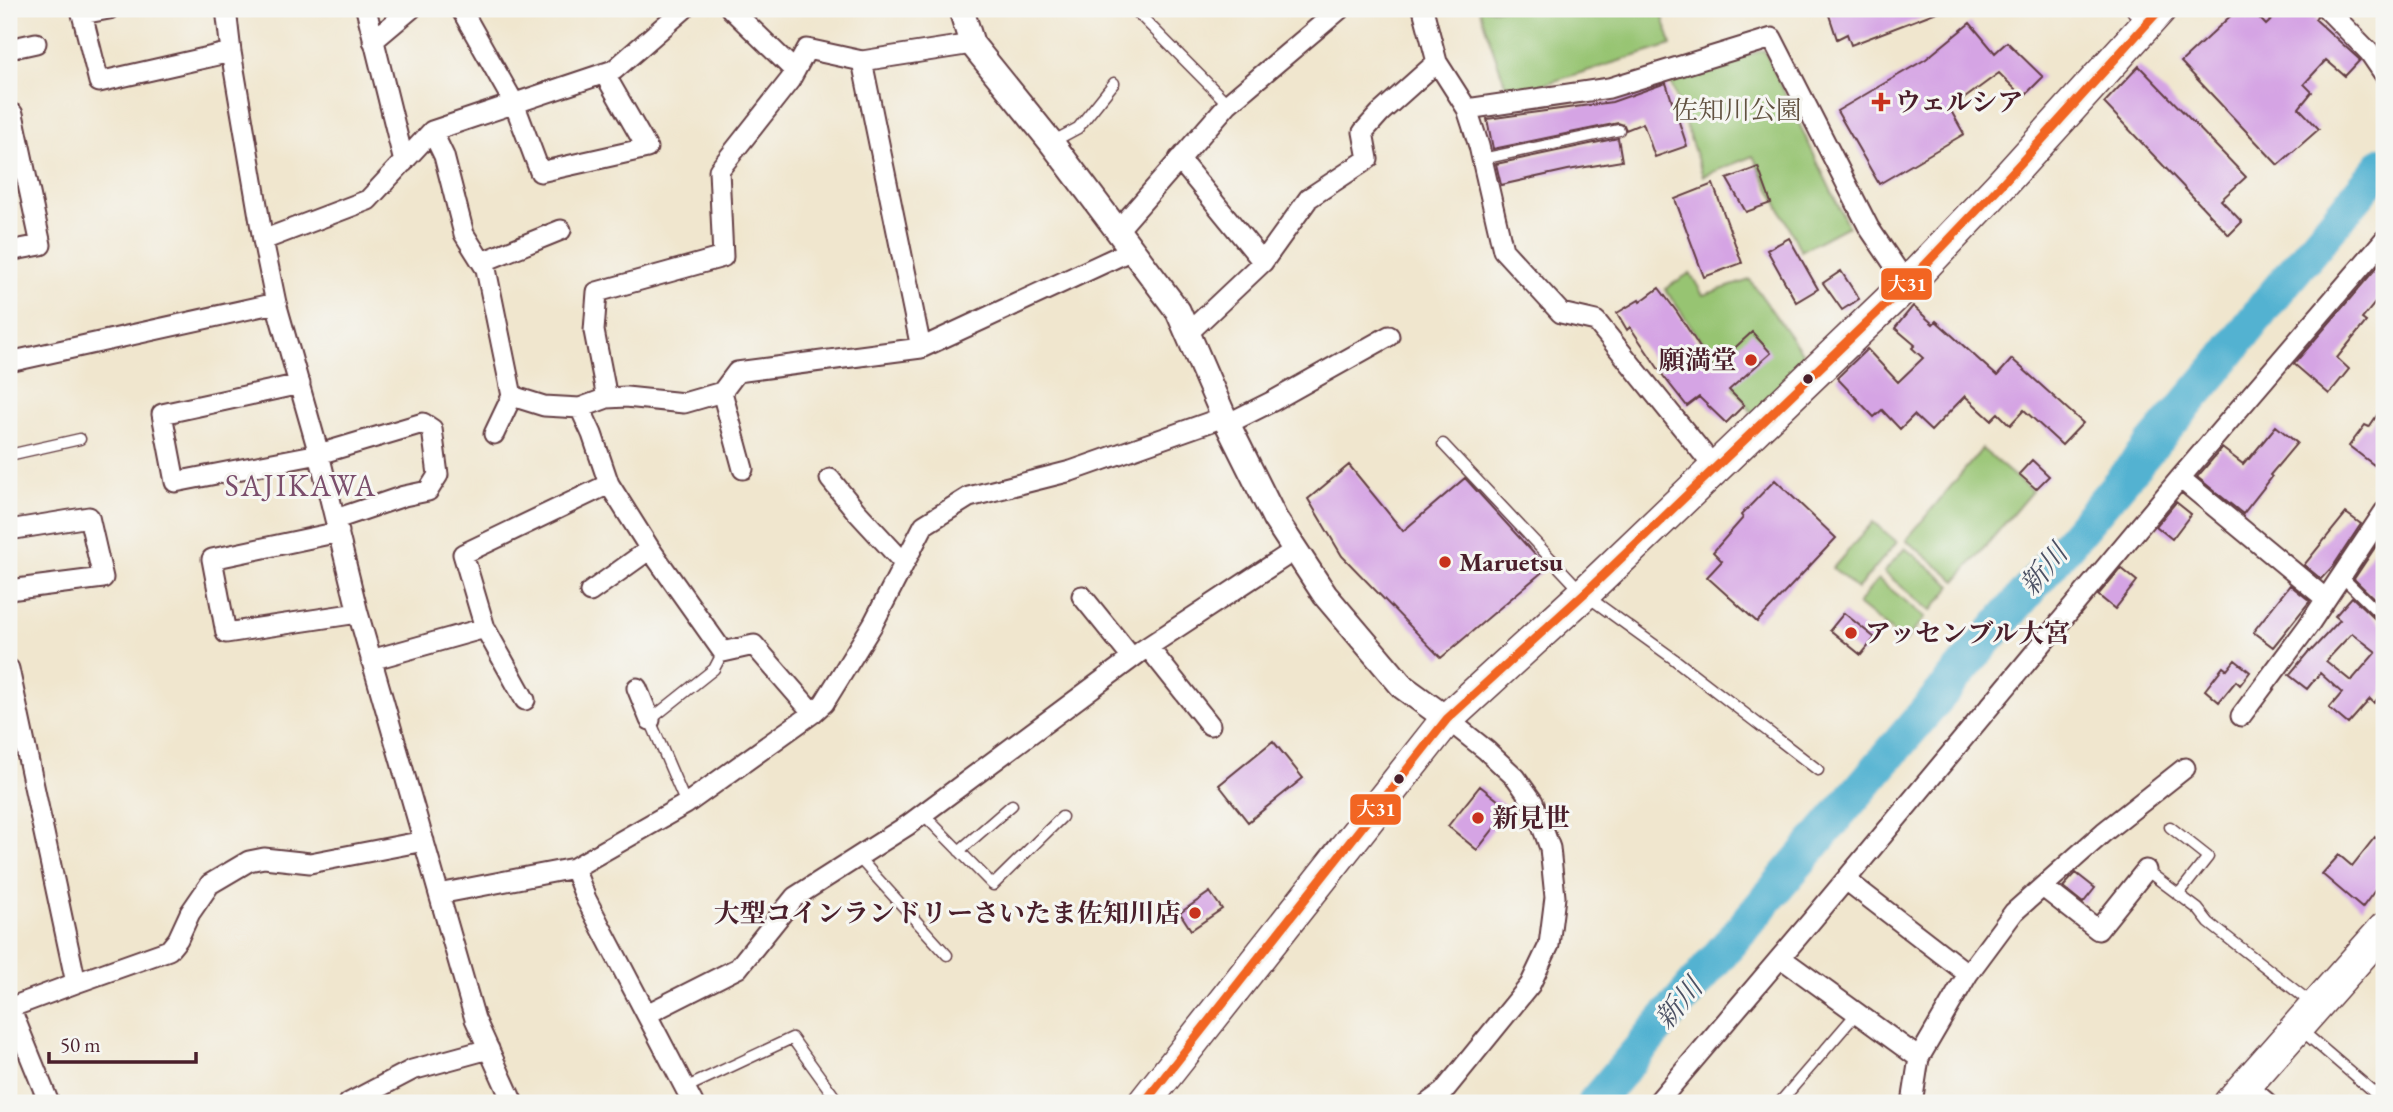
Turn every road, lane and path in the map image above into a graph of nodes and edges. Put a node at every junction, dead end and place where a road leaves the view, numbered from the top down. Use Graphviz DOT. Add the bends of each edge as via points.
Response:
graph roads {
  1 [pos="109,9"];
  2 [pos="226,9"];
  3 [pos="366,9"];
  4 [pos="411,9"];
  5 [pos="460,9"];
  6 [pos="684,9"];
  7 [pos="732,9"];
  8 [pos="961,9"];
  9 [pos="1134,9"];
  10 [pos="1340,9"];
  11 [pos="1423,9"];
  12 [pos="2327,9"];
  13 [pos="2145,15"];
  14 [pos="373,41"];
  15 [pos="36,43"];
  16 [pos="972,44"];
  17 [pos="9,49"];
  18 [pos="231,52"];
  19 [pos="862,61"];
  20 [pos="1437,62"];
  21 [pos="795,71"];
  22 [pos="604,73"];
  23 [pos="2384,74"];
  24 [pos="1114,83"];
  25 [pos="514,103"];
  26 [pos="1228,104"];
  27 [pos="1467,109"];
  28 [pos="9,115"];
  29 [pos="1619,130"];
  30 [pos="432,131"];
  31 [pos="1051,142"];
  32 [pos="1178,159"];
  33 [pos="1482,159"];
  34 [pos="404,162"];
  35 [pos="18,181"];
  36 [pos="561,230"];
  37 [pos="1118,230"];
  38 [pos="263,240"];
  39 [pos="2384,240"];
  40 [pos="1132,250"];
  41 [pos="9,251"];
  42 [pos="482,262"];
  43 [pos="1263,262"];
  44 [pos="1907,284"];
  45 [pos="276,303"];
  46 [pos="1188,334"];
  47 [pos="1389,336"];
  48 [pos="921,348"];
  49 [pos="9,362"];
  50 [pos="300,384"];
  51 [pos="722,392"];
  52 [pos="512,396"];
  53 [pos="607,398"];
  54 [pos="580,408"];
  55 [pos="1225,421"];
  56 [pos="494,434"];
  57 [pos="80,439"];
  58 [pos="1443,444"];
  59 [pos="320,454"];
  60 [pos="9,455"];
  61 [pos="1714,467"];
  62 [pos="743,469"];
  63 [pos="2180,478"];
  64 [pos="830,479"];
  65 [pos="609,484"];
  66 [pos="2384,512"];
  67 [pos="337,526"];
  68 [pos="9,530"];
  69 [pos="650,549"];
  70 [pos="1295,550"];
  71 [pos="905,563"];
  72 [pos="2341,576"];
  73 [pos="9,590"];
  74 [pos="590,592"];
  75 [pos="1584,594"];
  76 [pos="1082,596"];
  77 [pos="2326,599"];
  78 [pos="358,613"];
  79 [pos="2384,618"];
  80 [pos="485,628"];
  81 [pos="723,652"];
  82 [pos="1140,652"];
  83 [pos="371,660"];
  84 [pos="9,670"];
  85 [pos="637,688"];
  86 [pos="525,700"];
  87 [pos="813,713"];
  88 [pos="2241,716"];
  89 [pos="1447,719"];
  90 [pos="650,720"];
  91 [pos="1210,726"];
  92 [pos="2185,768"];
  93 [pos="1818,770"];
  94 [pos="686,804"];
  95 [pos="1012,805"];
  96 [pos="923,814"];
  97 [pos="1062,817"];
  98 [pos="2170,827"];
  99 [pos="424,841"];
  100 [pos="959,850"];
  101 [pos="858,857"];
  102 [pos="574,868"];
  103 [pos="2146,870"];
  104 [pos="1846,880"];
  105 [pos="2043,887"];
  106 [pos="439,894"];
  107 [pos="2178,895"];
  108 [pos="2384,929"];
  109 [pos="947,955"];
  110 [pos="1781,958"];
  111 [pos="1968,974"];
  112 [pos="76,983"];
  113 [pos="9,1007"];
  114 [pos="647,1014"];
  115 [pos="1856,1014"];
  116 [pos="2306,1016"];
  117 [pos="489,1049"];
  118 [pos="1919,1058"];
  119 [pos="689,1096"];
  120 [pos="2248,1097"];
  121 [pos="1443,1100"];
  122 [pos="2384,1101"];
  123 [pos="49,1103"];
  124 [pos="349,1103"];
  125 [pos="513,1103"];
  126 [pos="839,1103"];
  127 [pos="1144,1103"];
  128 [pos="1657,1103"];
  129 [pos="1784,1103"];
  130 [pos="1912,1103"];
  1 -- 18 [label="street" via="82,14 99,82"];
  2 -- 18 [label="street"];
  3 -- 14 [label="street"];
  4 -- 14 [label="street"];
  5 -- 25 [label="street"];
  6 -- 22 [label="street" via="614,70"];
  7 -- 21 [label="street"];
  8 -- 16 [label="street"];
  9 -- 26 [label="lane"];
  10 -- 26 [label="street"];
  11 -- 20 [label="street"];
  12 -- 23 [label="street"];
  13 -- 44 [label="main road" via="2000,186"];
  14 -- 34 [label="street"];
  15 -- 17 [label="street"];
  16 -- 19 [label="street"];
  16 -- 31 [label="street"];
  18 -- 38 [label="street"];
  19 -- 21 [label="street" via="807,49"];
  19 -- 48 [label="street"];
  20 -- 27 [label="street"];
  20 -- 43 [label="street" via="1363,132 1368,159 1309,198"];
  21 -- 53 [label="street" via="719,170 723,257 597,292 594,331"];
  22 -- 25 [label="street"];
  22 -- 25 [label="street" via="648,148 540,172"];
  24 -- 31 [label="lane" via="1078,128"];
  25 -- 30 [label="street"];
  26 -- 32 [label="street"];
  27 -- 33 [label="street"];
  27 -- 44 [label="street" via="1609,88 1772,38 1870,228"];
  28 -- 35 [label="street" via="13,114"];
  29 -- 33 [label="lane"];
  30 -- 34 [label="street"];
  30 -- 42 [label="street" via="444,156 464,234"];
  31 -- 37 [label="street"];
  32 -- 37 [label="street"];
  32 -- 43 [label="street"];
  33 -- 61 [label="street" via="1503,250 1561,313 1596,321"];
  34 -- 38 [label="street" via="369,200"];
  35 -- 41 [label="street" via="41,245"];
  36 -- 42 [label="street"];
  37 -- 40 [label="street"];
  38 -- 45 [label="street"];
  39 -- 63 [label="street"];
  40 -- 46 [label="street" via="1178,311"];
  40 -- 48 [label="street"];
  42 -- 52 [label="street"];
  43 -- 46 [label="street"];
  44 -- 61 [label="main road"];
  45 -- 49 [label="street"];
  45 -- 50 [label="street"];
  46 -- 55 [label="street"];
  47 -- 55 [label="street"];
  48 -- 51 [label="street" via="737,372"];
  50 -- 59 [label="street"];
  50 -- 59 [label="street" via="162,414 175,482"];
  51 -- 53 [label="street" via="684,403"];
  51 -- 62 [label="street"];
  52 -- 54 [label="street" via="544,406"];
  52 -- 56 [label="street"];
  53 -- 54 [label="street"];
  54 -- 65 [label="street"];
  55 -- 70 [label="street"];
  55 -- 71 [label="street" via="1071,471 970,497 924,525"];
  57 -- 60 [label="lane"];
  58 -- 75 [label="lane"];
  59 -- 67 [label="street"];
  59 -- 67 [label="street" via="423,423 432,429 438,475 428,492 404,496"];
  61 -- 75 [label="main road"];
  63 -- 77 [label="street"];
  63 -- 104 [label="street"];
  64 -- 71 [label="street"];
  65 -- 69 [label="street"];
  65 -- 80 [label="street" via="463,554"];
  66 -- 72 [label="street"];
  67 -- 78 [label="street"];
  67 -- 78 [label="street" via="212,559 226,633"];
  68 -- 73 [label="street" via="89,517 103,578"];
  69 -- 74 [label="street"];
  69 -- 81 [label="street"];
  70 -- 82 [label="street"];
  70 -- 89 [label="street" via="1325,595 1403,687"];
  71 -- 87 [label="street" via="873,624 824,703"];
  72 -- 77 [label="street"];
  72 -- 79 [label="lane"];
  75 -- 89 [label="main road"];
  75 -- 93 [label="lane"];
  76 -- 82 [label="street"];
  77 -- 88 [label="street"];
  78 -- 83 [label="street"];
  80 -- 83 [label="street"];
  80 -- 86 [label="street"];
  81 -- 87 [label="street" via="754,645"];
  81 -- 90 [label="lane" via="714,669"];
  82 -- 91 [label="street"];
  82 -- 96 [label="street"];
  83 -- 99 [label="street"];
  84 -- 112 [label="street"];
  85 -- 90 [label="street"];
  87 -- 94 [label="street"];
  89 -- 121 [label="street" via="1516,778 1533,802 1550,848 1555,897 1549,945 1530,985"];
  89 -- 127 [label="main road"];
  90 -- 94 [label="lane"];
  92 -- 105 [label="street"];
  94 -- 102 [label="street"];
  95 -- 100 [label="lane"];
  96 -- 100 [label="lane"];
  96 -- 101 [label="street"];
  97 -- 100 [label="lane" via="993,885"];
  98 -- 107 [label="lane" via="2208,857"];
  99 -- 106 [label="street"];
  99 -- 112 [label="street" via="310,863 249,861 210,884 169,950"];
  101 -- 109 [label="lane"];
  101 -- 114 [label="street" via="795,897 738,968"];
  102 -- 106 [label="street"];
  102 -- 114 [label="street"];
  103 -- 105 [label="street" via="2098,930"];
  103 -- 107 [label="lane"];
  104 -- 110 [label="street"];
  104 -- 111 [label="street"];
  105 -- 111 [label="street" via="2014,912"];
  106 -- 117 [label="street" via="475,1018"];
  107 -- 116 [label="lane" via="2198,909"];
  108 -- 116 [label="main road"];
  110 -- 115 [label="street"];
  110 -- 128 [label="street"];
  111 -- 118 [label="street"];
  112 -- 113 [label="street"];
  113 -- 123 [label="street"];
  114 -- 119 [label="street"];
  115 -- 118 [label="street"];
  115 -- 129 [label="lane" via="1781,1101"];
  116 -- 120 [label="main road"];
  116 -- 122 [label="lane"];
  117 -- 124 [label="street" via="412,1070"];
  117 -- 125 [label="street"];
  118 -- 130 [label="street"];
  119 -- 126 [label="lane" via="792,1038"];
}
